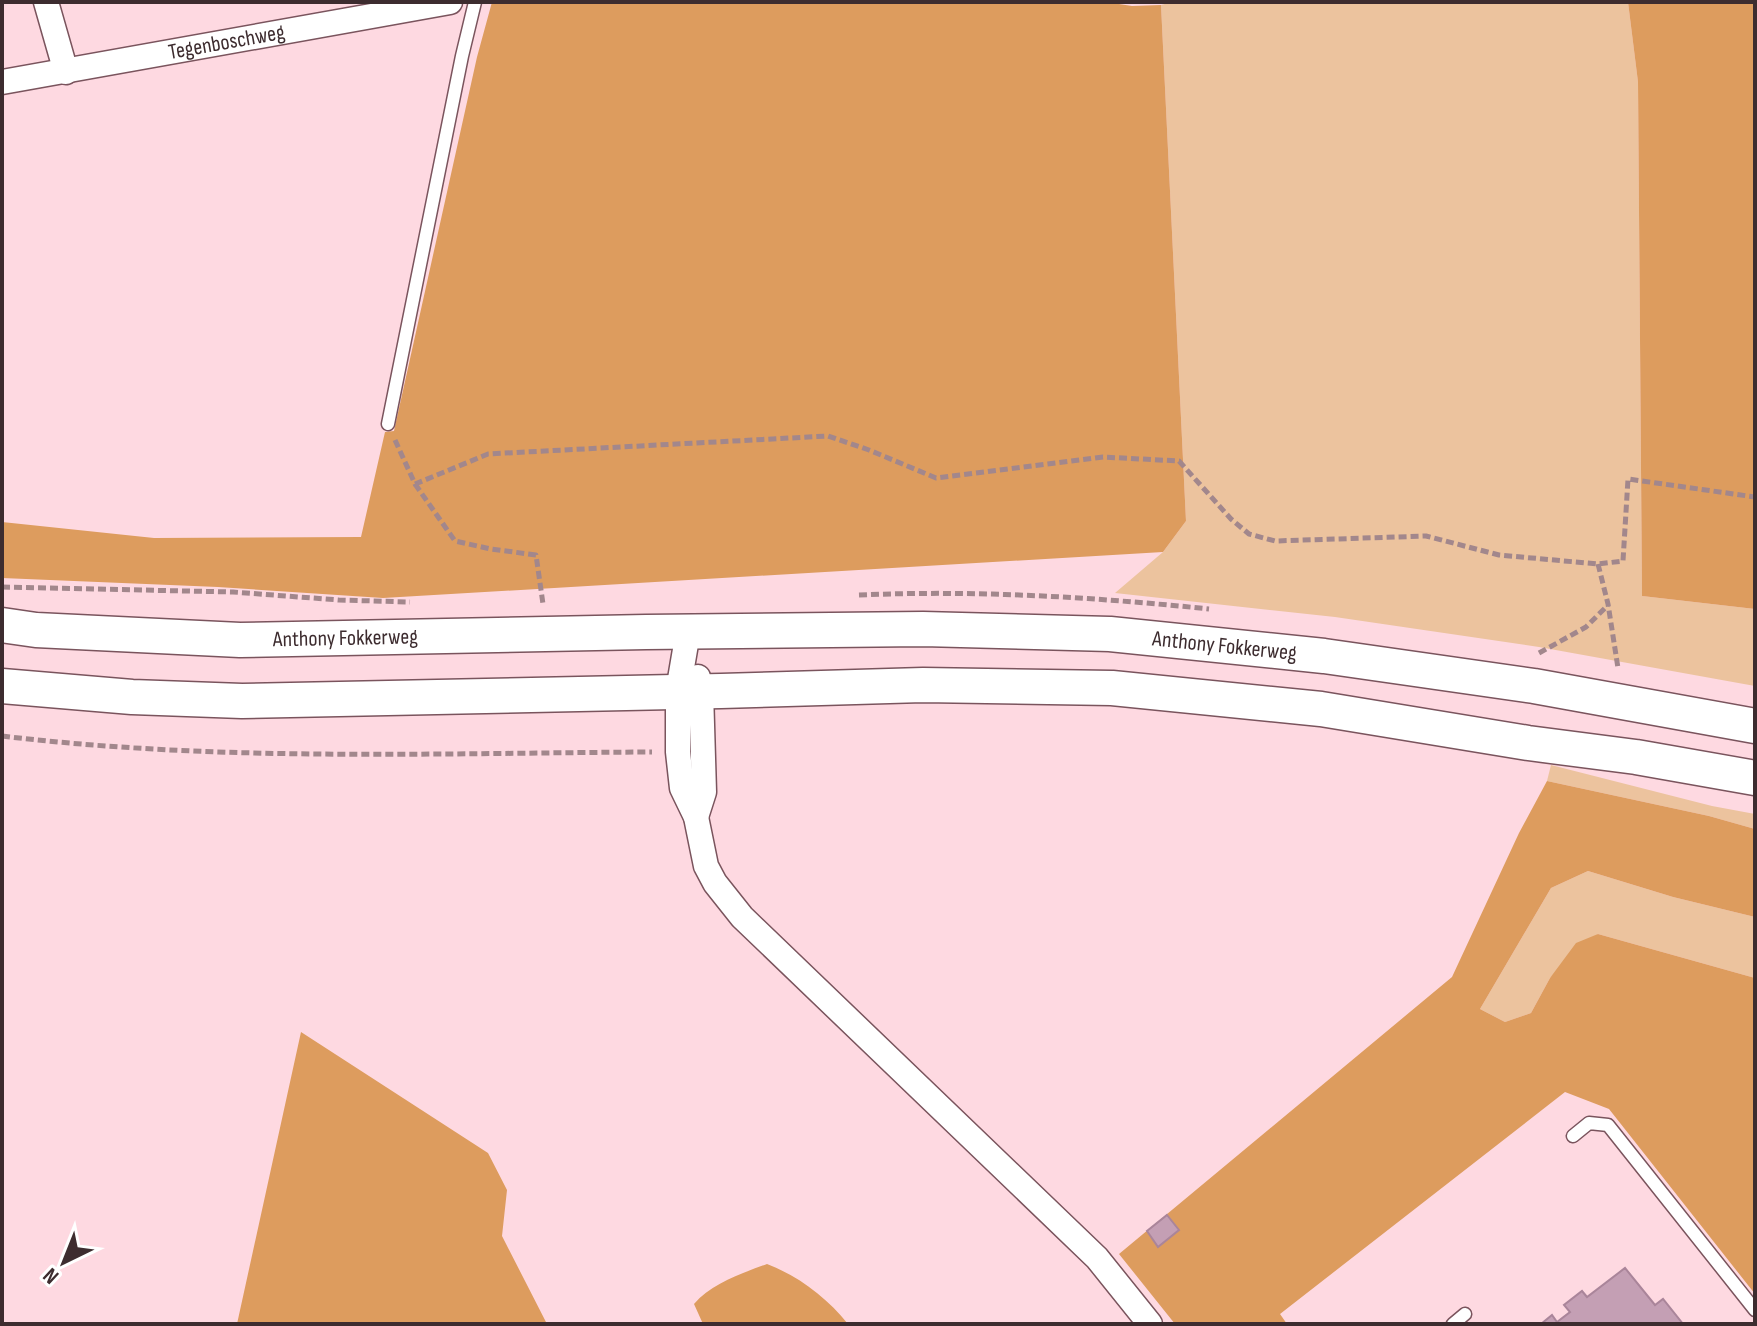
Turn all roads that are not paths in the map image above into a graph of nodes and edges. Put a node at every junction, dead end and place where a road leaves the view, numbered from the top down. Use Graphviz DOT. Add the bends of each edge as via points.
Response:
graph roads {
  1 [pos="46,2"];
  2 [pos="450,2"];
  3 [pos="475,2"];
  4 [pos="66,72"];
  5 [pos="2,82"];
  6 [pos="388,424"];
  7 [pos="2,625"];
  8 [pos="688,632"];
  9 [pos="2,686"];
  10 [pos="690,691"];
  11 [pos="1755,726"];
  12 [pos="1755,778"];
  13 [pos="696,817"];
  14 [pos="1573,1136"];
  15 [pos="1755,1310"];
  16 [pos="1465,1314"];
  17 [pos="1150,1324"];
  18 [pos="1453,1324"];
  1 -- 4 [label="street"];
  2 -- 4 [label="street, Tegenboschweg"];
  3 -- 6 [label="lane"];
  4 -- 5 [label="street, Tegenboschweg"];
  7 -- 8 [label="main road, Anthony Fokkerweg" via="240,640"];
  8 -- 10 [label="street"];
  8 -- 11 [label="main road, Anthony Fokkerweg" via="923,629 1110,634 1324,656"];
  9 -- 10 [label="main road" via="242,701"];
  10 -- 12 [label="main road" via="923,685 1112,688 1321,709"];
  10 -- 13 [label="street" via="704,792"];
  10 -- 13 [label="street" via="678,752 682,788"];
  13 -- 17 [label="street" via="706,866 742,917 1097,1258"];
  14 -- 15 [label="lane" via="1589,1123 1608,1125"];
  16 -- 18 [label="lane"];
}
